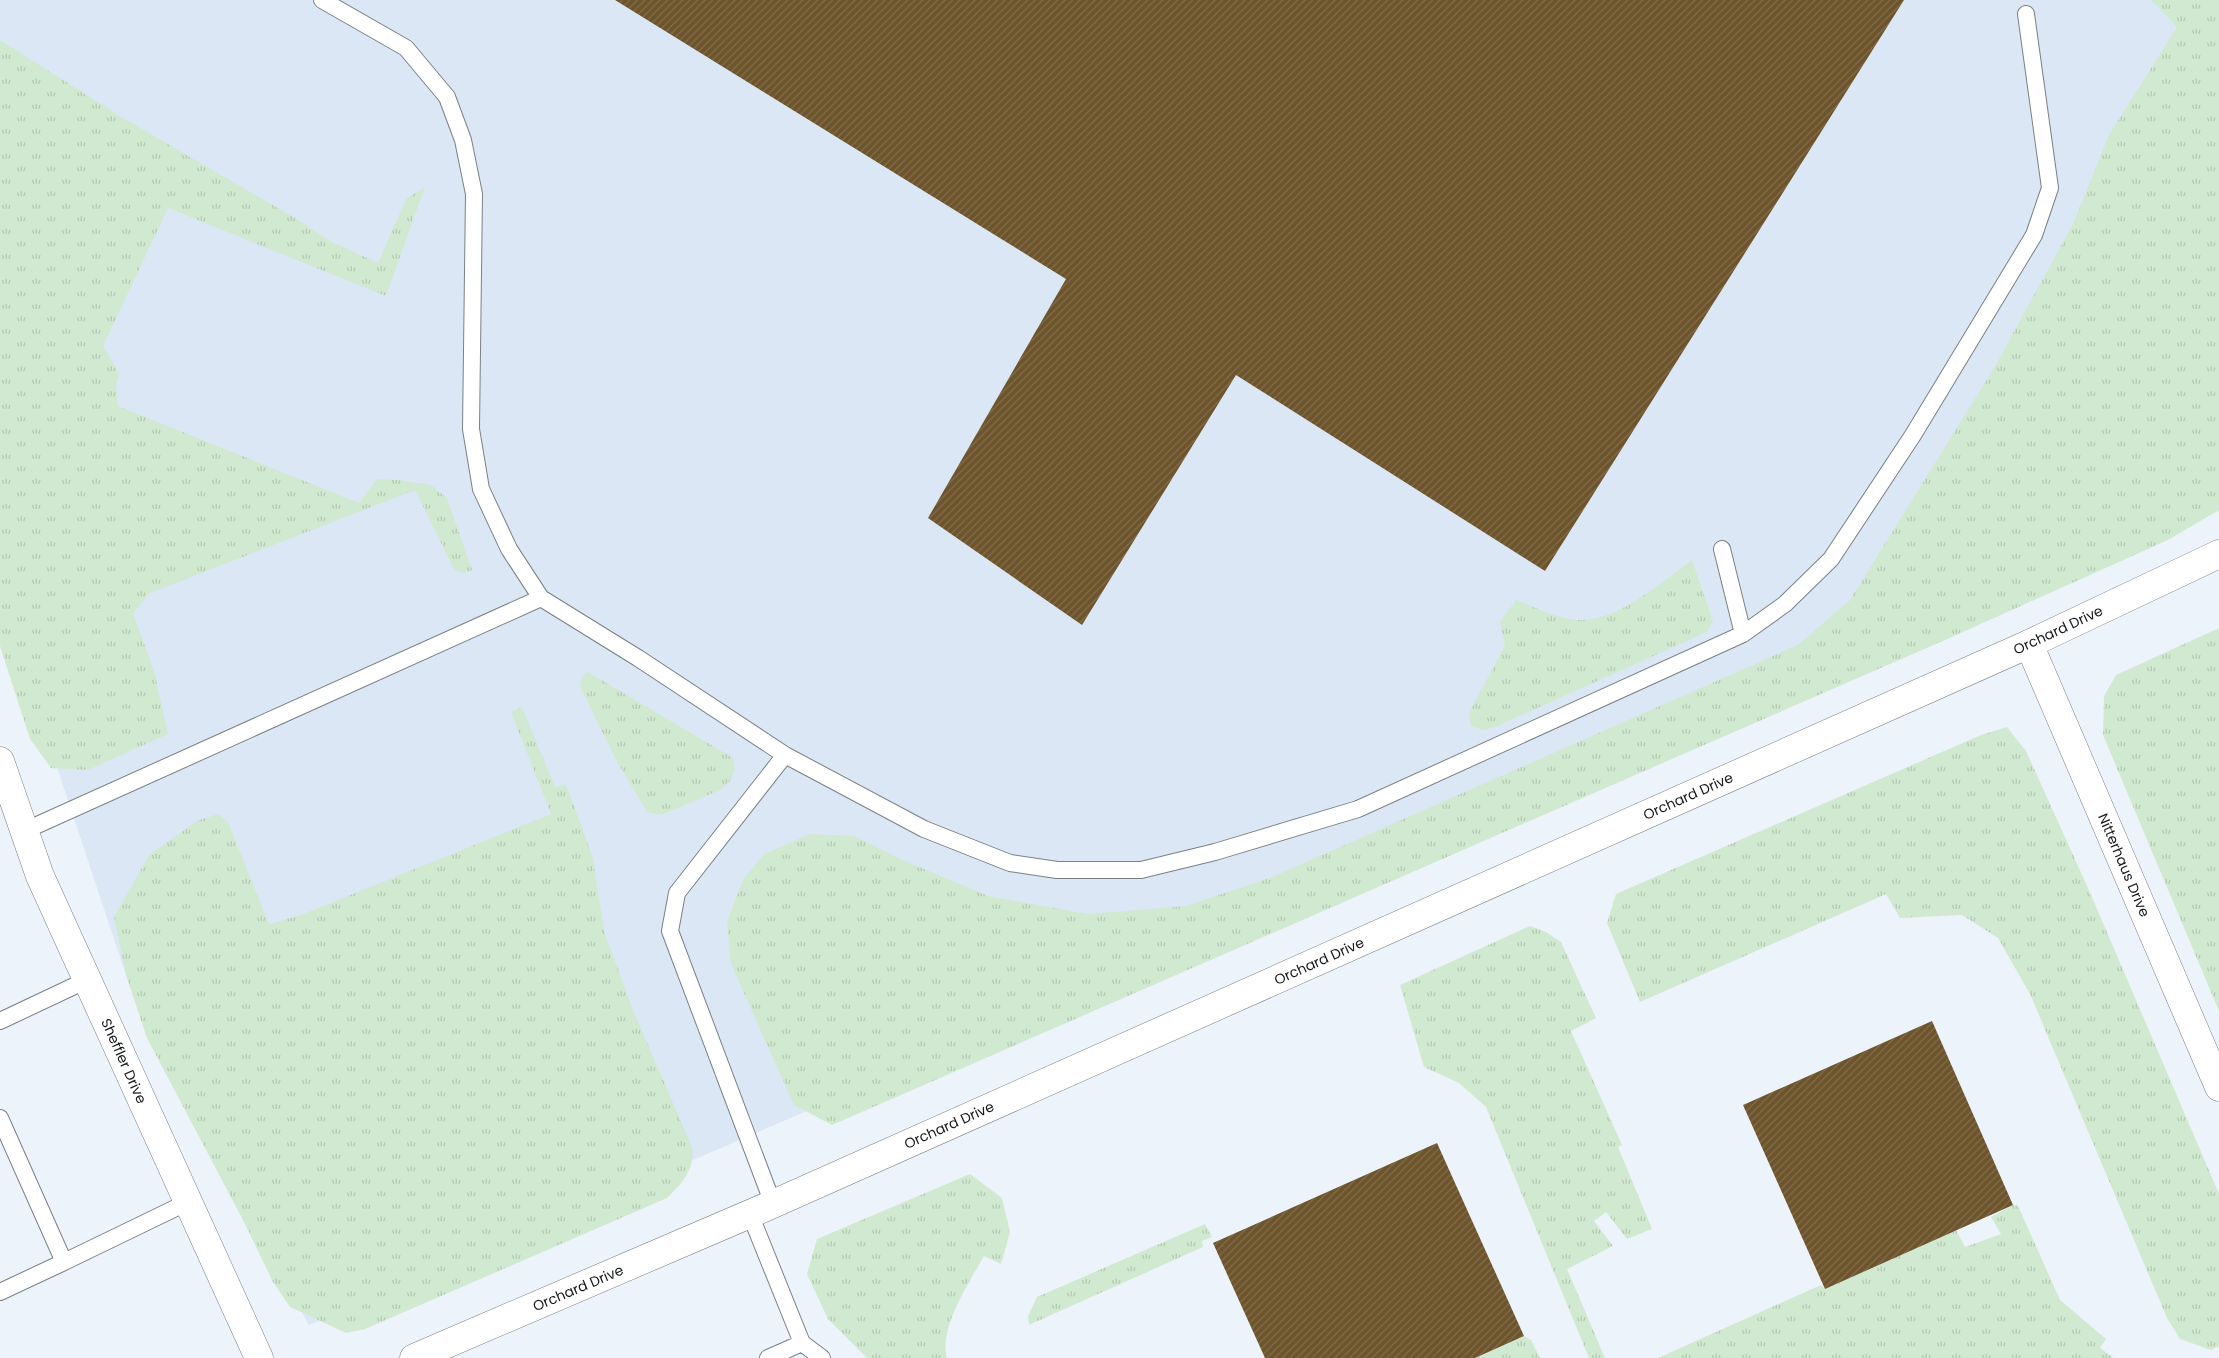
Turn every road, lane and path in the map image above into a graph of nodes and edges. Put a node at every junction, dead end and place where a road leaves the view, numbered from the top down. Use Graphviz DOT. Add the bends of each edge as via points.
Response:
graph roads {
  1 [pos="322,0"];
  2 [pos="2026,14"];
  3 [pos="1722,549"];
  4 [pos="2219,554"];
  5 [pos="541,598"];
  6 [pos="1743,634"];
  7 [pos="2029,644"];
  8 [pos="785,755"];
  9 [pos="0,761"];
  10 [pos="24,831"];
  11 [pos="87,980"];
  12 [pos="0,1021"];
  13 [pos="2219,1087"];
  14 [pos="0,1118"];
  15 [pos="188,1202"];
  16 [pos="762,1209"];
  17 [pos="64,1262"];
  18 [pos="0,1292"];
  19 [pos="802,1343"];
  20 [pos="259,1358"];
  21 [pos="414,1358"];
  22 [pos="768,1358"];
  23 [pos="822,1358"];
  1 -- 5 [label="lane" via="406,48 447,97 463,140 474,194 471,430 479,481 509,549"];
  2 -- 6 [label="lane" via="2050,188 2034,235 1913,435 1831,559 1785,604"];
  3 -- 6 [label="lane"];
  4 -- 7 [label="street, Orchard Drive"];
  5 -- 8 [label="lane"];
  5 -- 10 [label="lane"];
  6 -- 8 [label="lane" via="1358,809 1141,870 1058,870 1010,863 924,829"];
  7 -- 13 [label="street, Nitterhaus Drive"];
  7 -- 16 [label="street, Orchard Drive"];
  8 -- 16 [label="lane" via="677,893 670,931"];
  9 -- 10 [label="street, Sheffler Drive"];
  10 -- 11 [label="street, Sheffler Drive" via="40,876"];
  11 -- 12 [label="lane"];
  11 -- 15 [label="street, Sheffler Drive"];
  14 -- 17 [label="lane"];
  15 -- 17 [label="lane"];
  15 -- 20 [label="street, Sheffler Drive"];
  16 -- 19 [label="lane"];
  16 -- 21 [label="street, Orchard Drive"];
  17 -- 18 [label="lane"];
  19 -- 22 [label="lane"];
  19 -- 23 [label="lane"];
}
